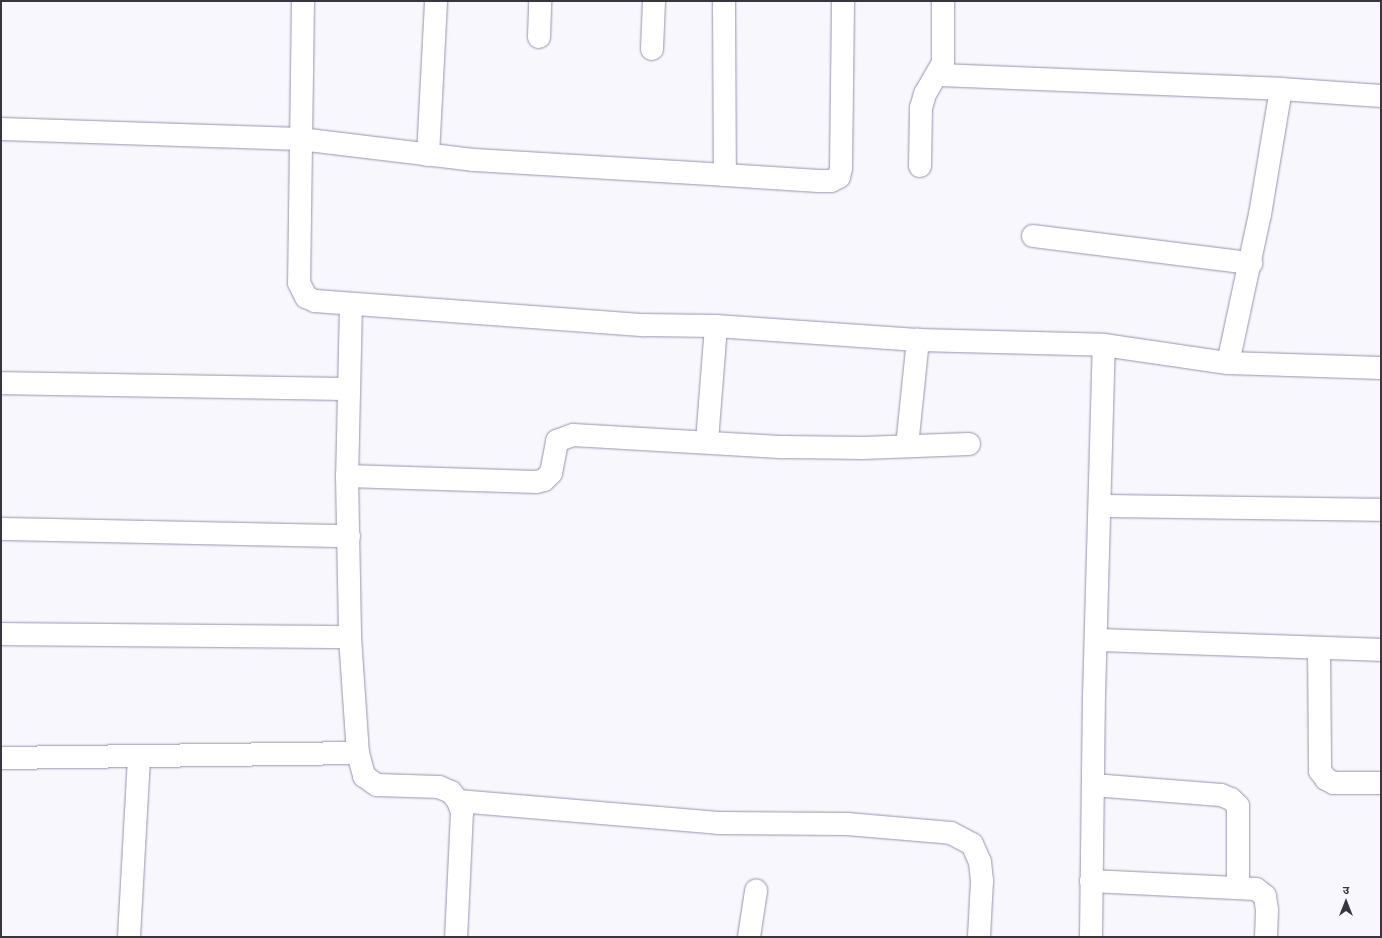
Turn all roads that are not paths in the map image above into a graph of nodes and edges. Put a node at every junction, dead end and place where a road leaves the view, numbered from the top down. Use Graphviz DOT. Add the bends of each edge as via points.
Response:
graph roads {
  1 [pos="303,1"];
  2 [pos="436,1"];
  3 [pos="540,1"];
  4 [pos="654,1"];
  5 [pos="724,1"];
  6 [pos="843,1"];
  7 [pos="943,1"];
  8 [pos="539,36"];
  9 [pos="652,49"];
  10 [pos="938,75"];
  11 [pos="1281,89"];
  12 [pos="1381,96"];
  13 [pos="1,129"];
  14 [pos="300,139"];
  15 [pos="428,155"];
  16 [pos="920,166"];
  17 [pos="725,175"];
  18 [pos="1033,236"];
  19 [pos="1251,263"];
  20 [pos="351,305"];
  21 [pos="716,326"];
  22 [pos="918,340"];
  23 [pos="1104,345"];
  24 [pos="1228,363"];
  25 [pos="1381,368"];
  26 [pos="1,383"];
  27 [pos="347,389"];
  28 [pos="707,441"];
  29 [pos="969,444"];
  30 [pos="907,446"];
  31 [pos="347,476"];
  32 [pos="1100,506"];
  33 [pos="1381,510"];
  34 [pos="1,529"];
  35 [pos="349,536"];
  36 [pos="1,634"];
  37 [pos="350,637"];
  38 [pos="1096,640"];
  39 [pos="1319,648"];
  40 [pos="1381,650"];
  41 [pos="358,753"];
  42 [pos="139,756"];
  43 [pos="1,758"];
  44 [pos="1381,783"];
  45 [pos="1093,785"];
  46 [pos="458,801"];
  47 [pos="1091,881"];
  48 [pos="1238,886"];
  49 [pos="756,892"];
  50 [pos="129,937"];
  51 [pos="456,937"];
  52 [pos="749,937"];
  53 [pos="979,937"];
  54 [pos="1091,937"];
  55 [pos="1266,937"];
  1 -- 14 [label="street"];
  2 -- 15 [label="street"];
  3 -- 8 [label="street"];
  4 -- 9 [label="street"];
  5 -- 17 [label="street"];
  6 -- 17 [label="street" via="839,178 831,182 819,182"];
  7 -- 10 [label="street" via="943,63"];
  10 -- 11 [label="street"];
  10 -- 16 [label="street" via="925,94 921,108"];
  11 -- 12 [label="street"];
  11 -- 19 [label="street"];
  13 -- 14 [label="street"];
  14 -- 15 [label="street"];
  14 -- 20 [label="street" via="301,291 315,301"];
  15 -- 17 [label="street"];
  18 -- 19 [label="street"];
  19 -- 24 [label="street"];
  20 -- 21 [label="street" via="644,325"];
  20 -- 27 [label="street"];
  21 -- 22 [label="street"];
  21 -- 28 [label="street"];
  22 -- 23 [label="street"];
  22 -- 30 [label="street"];
  23 -- 24 [label="street"];
  23 -- 32 [label="street"];
  24 -- 25 [label="street"];
  26 -- 27 [label="street"];
  27 -- 31 [label="street"];
  28 -- 30 [label="street" via="799,447"];
  28 -- 31 [label="street" via="563,436 557,441 551,473 544,480 536,482"];
  29 -- 30 [label="street"];
  31 -- 35 [label="street"];
  32 -- 33 [label="street"];
  32 -- 38 [label="street"];
  34 -- 35 [label="street"];
  35 -- 37 [label="street"];
  36 -- 37 [label="street"];
  37 -- 41 [label="street"];
  38 -- 39 [label="street"];
  38 -- 45 [label="street"];
  39 -- 40 [label="street"];
  39 -- 44 [label="street" via="1320,771 1326,779 1334,783"];
  41 -- 42 [label="street"];
  41 -- 46 [label="street" via="364,776 377,785 439,787 451,792"];
  42 -- 43 [label="street"];
  42 -- 50 [label="street"];
  45 -- 47 [label="street"];
  45 -- 48 [label="street" via="1221,795 1232,799 1238,806"];
  46 -- 51 [label="street" via="462,812"];
  46 -- 53 [label="street" via="718,823 847,824 951,833 972,844 980,862 982,881"];
  47 -- 48 [label="street"];
  47 -- 54 [label="street"];
  48 -- 55 [label="street" via="1256,889 1265,896"];
  49 -- 52 [label="street"];
}
